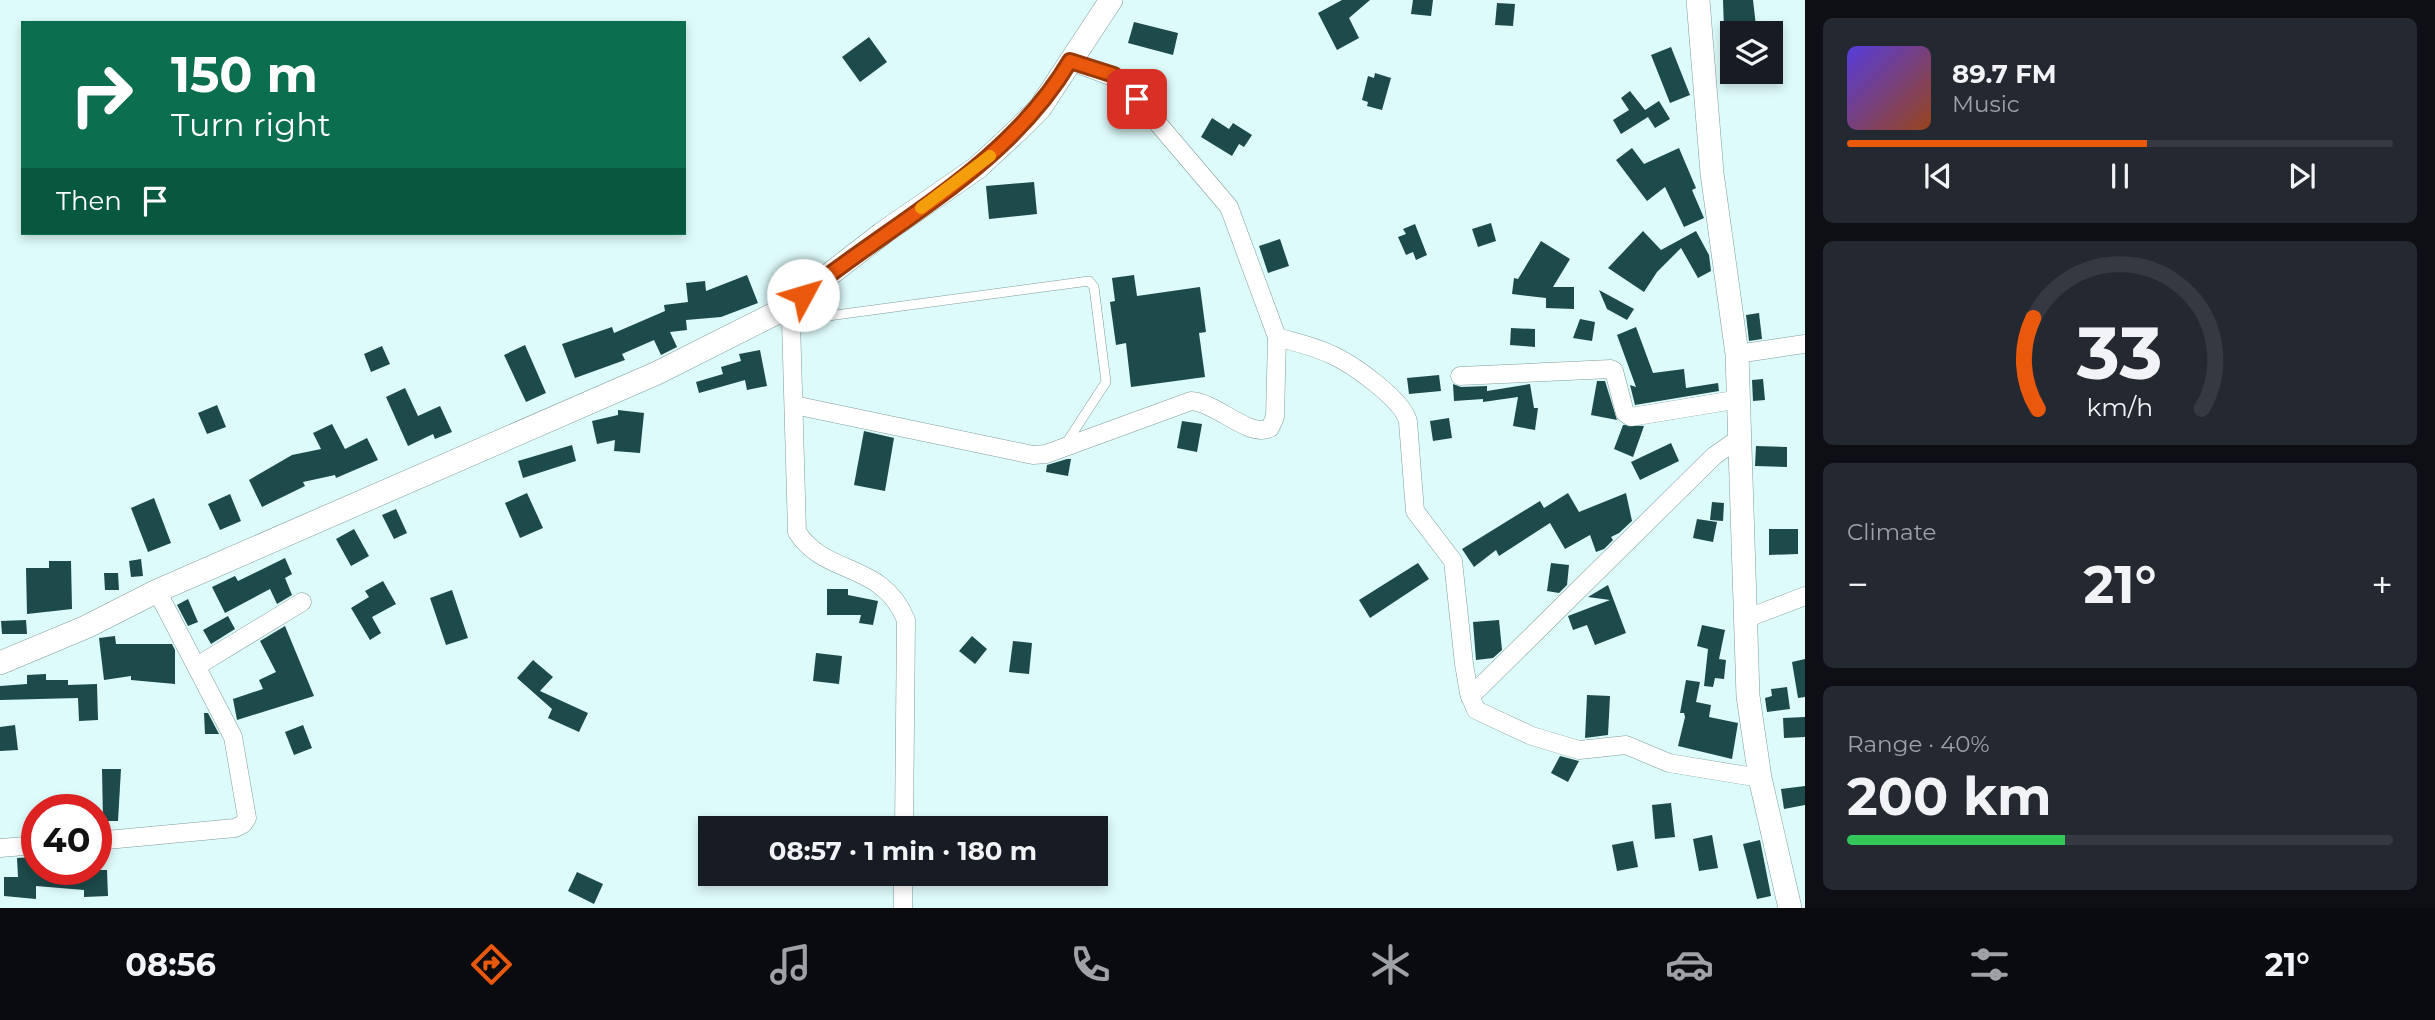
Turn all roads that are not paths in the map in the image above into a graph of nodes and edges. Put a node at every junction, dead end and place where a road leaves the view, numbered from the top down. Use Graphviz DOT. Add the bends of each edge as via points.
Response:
graph roads {
  1 [pos="1111,0"];
  2 [pos="1698,0"];
  3 [pos="1070,61"];
  4 [pos="788,315"];
  5 [pos="1277,337"];
  6 [pos="1805,344"];
  7 [pos="1737,354"];
  8 [pos="1460,376"];
  9 [pos="1740,399"];
  10 [pos="794,405"];
  11 [pos="1741,437"];
  12 [pos="1064,447"];
  13 [pos="157,591"];
  14 [pos="1805,596"];
  15 [pos="302,603"];
  16 [pos="1745,619"];
  17 [pos="0,663"];
  18 [pos="197,666"];
  19 [pos="1470,697"];
  20 [pos="1760,778"];
  21 [pos="904,816"];
  22 [pos="112,840"];
  23 [pos="21,846"];
  24 [pos="0,848"];
  25 [pos="903,886"];
  26 [pos="903,908"];
  27 [pos="1790,908"];
  1 -- 3 [label="street"];
  2 -- 7 [label="street" via="1712,173"];
  3 -- 4 [label="street" via="1040,108 977,169 883,233"];
  3 -- 5 [label="street" via="1121,80 1222,196 1234,216"];
  4 -- 10 [label="street"];
  4 -- 12 [label="lane" via="1089,281 1094,287 1106,382"];
  4 -- 13 [label="street"];
  5 -- 12 [label="street" via="1275,417 1265,431 1252,430 1209,404 1191,401"];
  5 -- 19 [label="street" via="1338,357 1404,410 1415,511 1451,557 1457,575"];
  6 -- 7 [label="street"];
  7 -- 9 [label="street"];
  8 -- 9 [label="street" via="1611,369 1625,413 1631,417"];
  9 -- 11 [label="street"];
  10 -- 12 [label="street" via="1027,454"];
  10 -- 21 [label="street" via="797,532 810,548 884,586 894,595 906,620"];
  11 -- 16 [label="street"];
  11 -- 19 [label="street" via="1707,462"];
  13 -- 17 [label="street"];
  13 -- 18 [label="street"];
  14 -- 16 [label="street"];
  15 -- 18 [label="street"];
  16 -- 20 [label="street" via="1748,696"];
  18 -- 22 [label="street" via="238,752 246,821 235,828"];
  19 -- 20 [label="street" via="1476,710 1486,716 1579,750 1626,746 1670,764"];
  20 -- 27 [label="street"];
  23 -- 24 [label="street"];
  25 -- 26 [label="street"];
}
